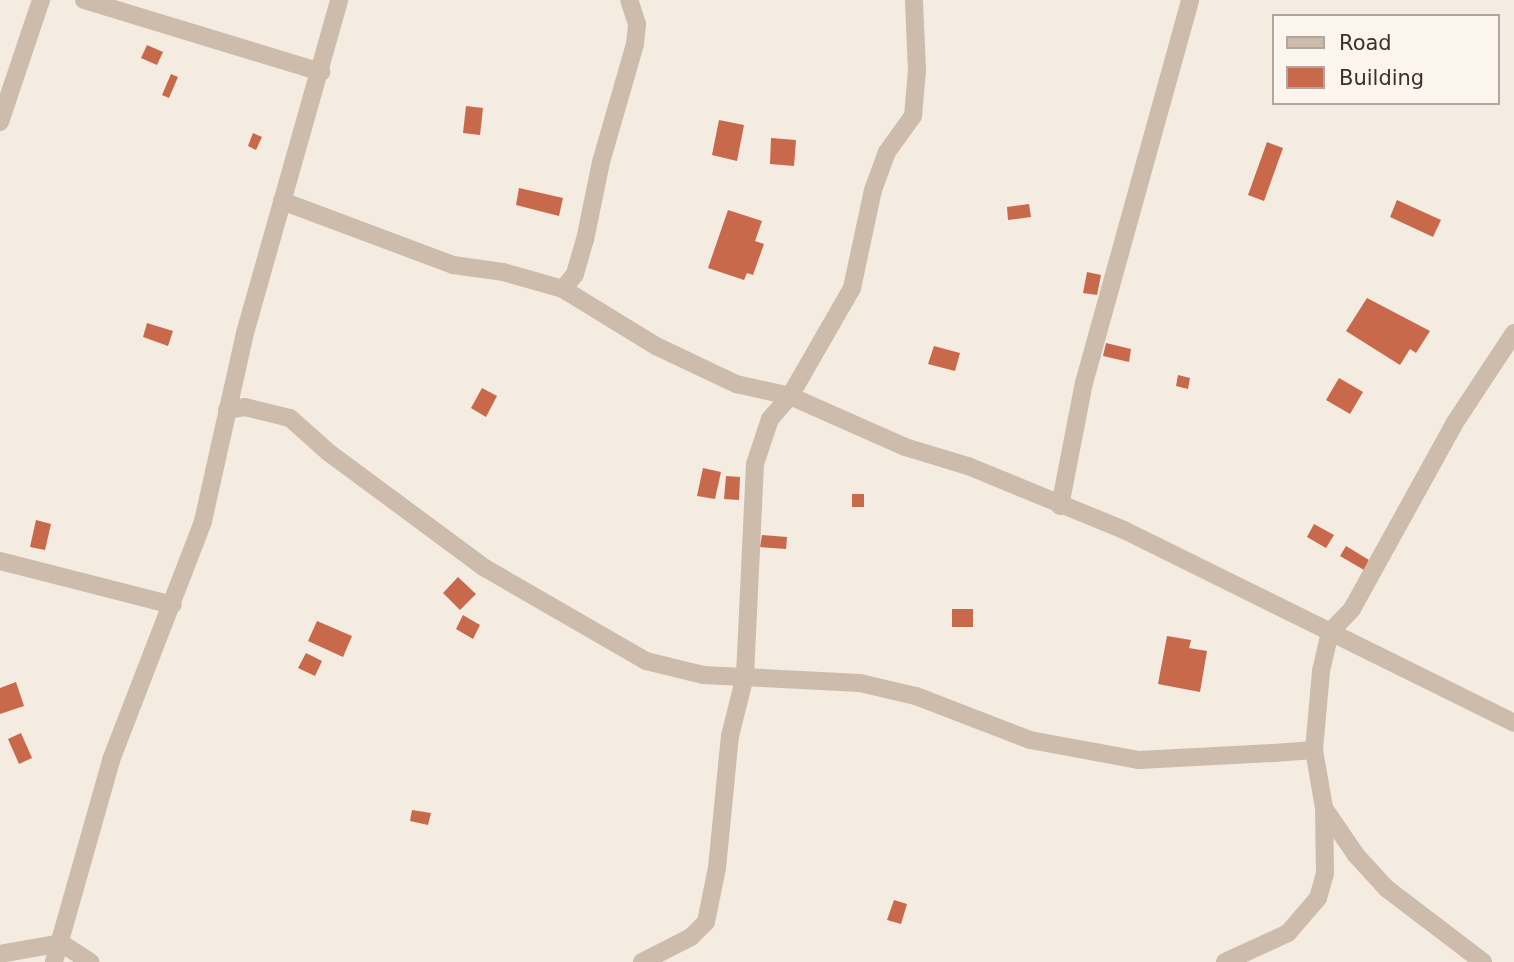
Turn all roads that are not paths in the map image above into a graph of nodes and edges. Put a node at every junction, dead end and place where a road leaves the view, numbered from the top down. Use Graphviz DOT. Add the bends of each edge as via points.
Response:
graph roads {
  1 [pos="41,0"];
  2 [pos="84,0"];
  3 [pos="339,0"];
  4 [pos="629,0"];
  5 [pos="914,0"];
  6 [pos="1190,0"];
  7 [pos="321,72"];
  8 [pos="0,122"];
  9 [pos="282,201"];
  10 [pos="563,289"];
  11 [pos="1514,332"];
  12 [pos="790,396"];
  13 [pos="227,410"];
  14 [pos="1059,506"];
  15 [pos="0,561"];
  16 [pos="172,605"];
  17 [pos="1330,632"];
  18 [pos="745,676"];
  19 [pos="1514,723"];
  20 [pos="1314,750"];
  21 [pos="1324,808"];
  22 [pos="61,943"];
  23 [pos="0,954"];
  24 [pos="54,962"];
  25 [pos="90,962"];
  26 [pos="642,962"];
  27 [pos="1225,962"];
  28 [pos="1483,962"];
  1 -- 8 [label="street"];
  2 -- 7 [label="street"];
  3 -- 7 [label="street"];
  4 -- 10 [label="street" via="637,24 635,44 601,162 586,240 575,274"];
  5 -- 12 [label="street" via="913,116 887,152 873,190 852,288"];
  6 -- 14 [label="street" via="1084,383"];
  7 -- 9 [label="street"];
  9 -- 10 [label="street" via="453,265 503,272"];
  9 -- 13 [label="street"];
  10 -- 12 [label="street" via="656,346 736,384"];
  11 -- 17 [label="street" via="1454,424 1353,609"];
  12 -- 14 [label="street" via="905,447 968,466"];
  12 -- 18 [label="street" via="770,419 755,464"];
  13 -- 16 [label="street" via="203,521"];
  13 -- 18 [label="street" via="245,407 290,418 328,452 485,568 646,661 703,675"];
  14 -- 17 [label="street" via="1125,530"];
  15 -- 16 [label="street"];
  16 -- 22 [label="street" via="111,760"];
  17 -- 19 [label="street"];
  17 -- 20 [label="street" via="1321,671"];
  18 -- 20 [label="street" via="860,683 916,696 1031,740 1139,760"];
  18 -- 26 [label="street" via="730,736 717,868 706,922 691,937"];
  20 -- 21 [label="street"];
  21 -- 27 [label="street" via="1325,873 1318,898 1287,933"];
  21 -- 28 [label="street" via="1386,888"];
  22 -- 23 [label="street"];
  22 -- 24 [label="street"];
  22 -- 25 [label="street"];
}
